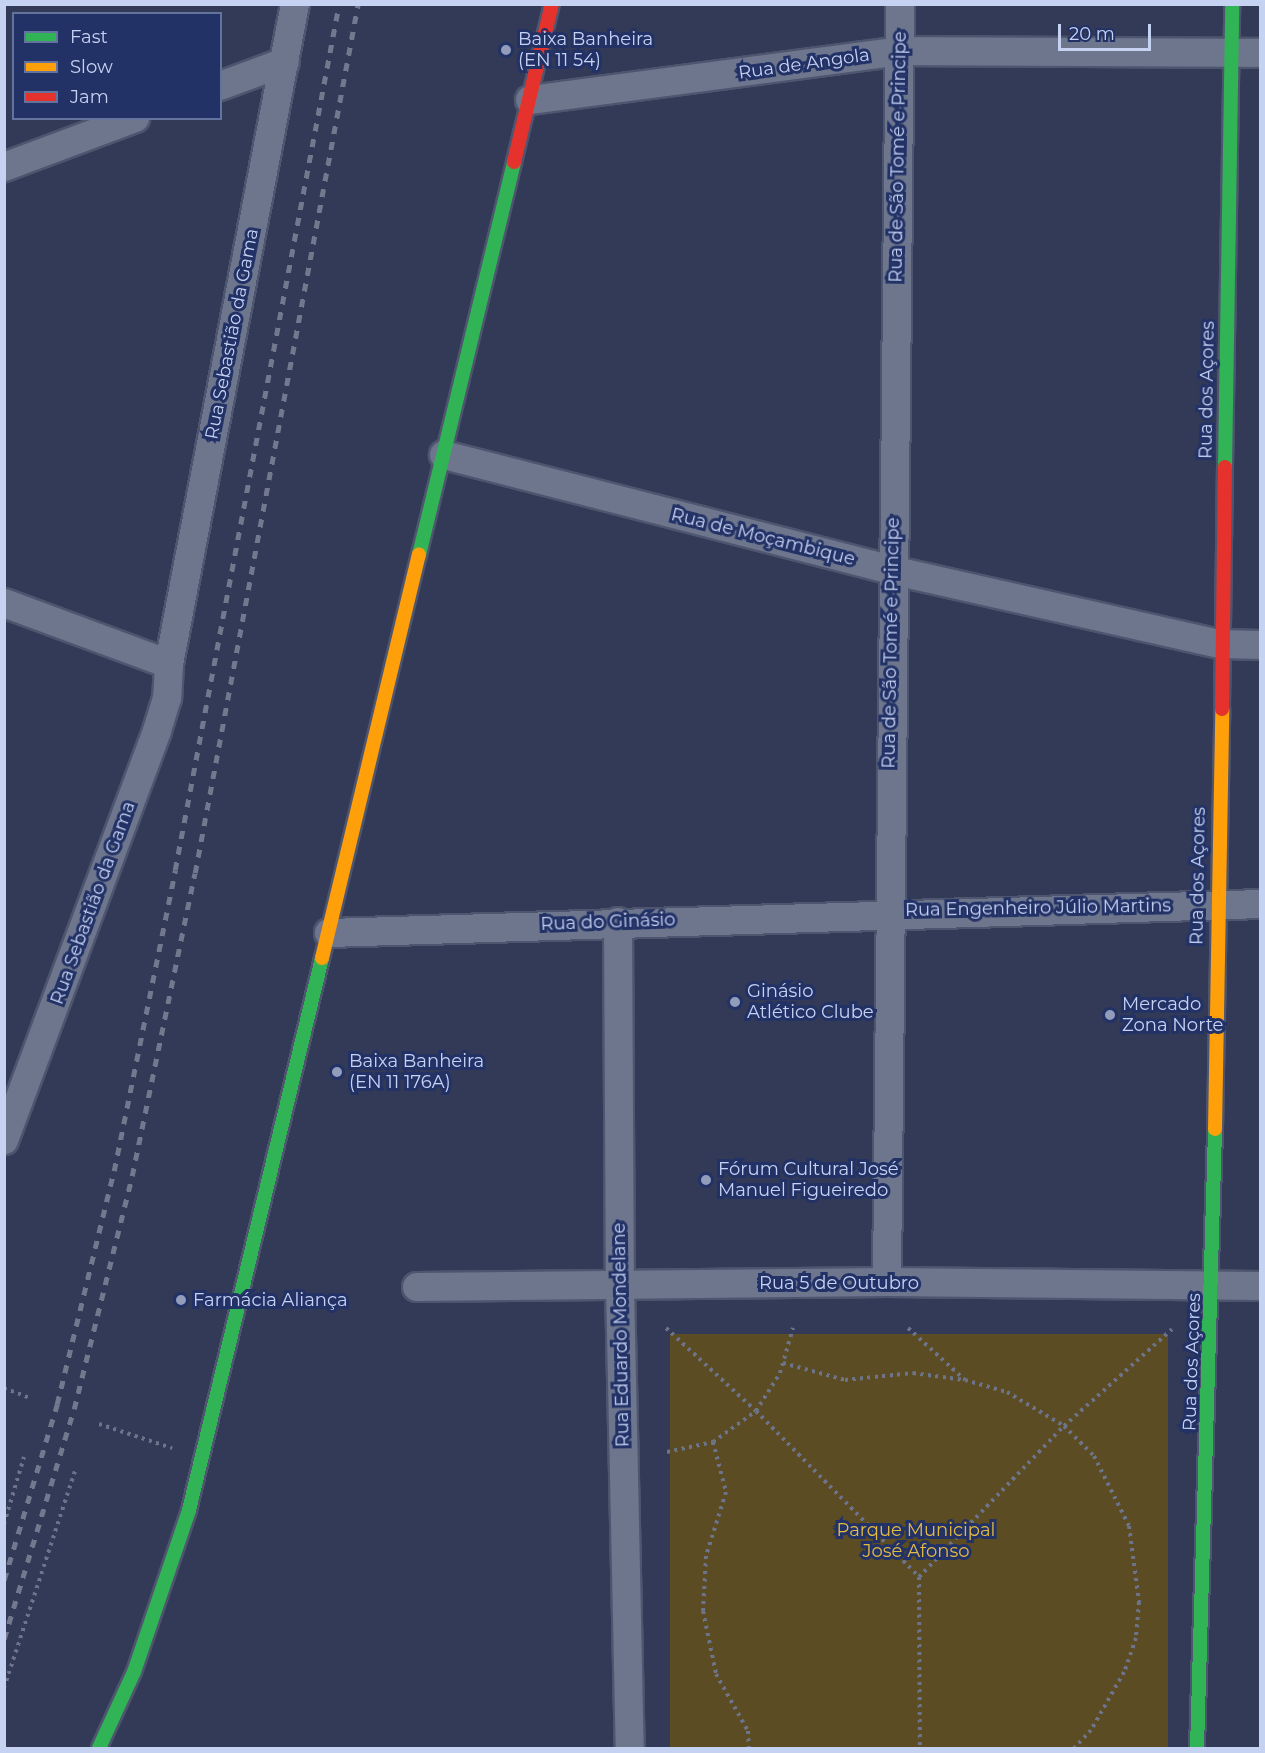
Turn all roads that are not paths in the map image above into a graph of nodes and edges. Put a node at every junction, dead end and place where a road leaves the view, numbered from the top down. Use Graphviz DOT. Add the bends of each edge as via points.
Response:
graph roads {
  1 [pos="295,4"];
  2 [pos="552,4"];
  3 [pos="900,4"];
  4 [pos="1232,4"];
  5 [pos="900,51"];
  6 [pos="1231,52"];
  7 [pos="1260,53"];
  8 [pos="285,62"];
  9 [pos="222,85"];
  10 [pos="530,100"];
  11 [pos="130,120"];
  12 [pos="4,167"];
  13 [pos="444,455"];
  14 [pos="891,570"];
  15 [pos="4,603"];
  16 [pos="1220,644"];
  17 [pos="1260,645"];
  18 [pos="169,664"];
  19 [pos="1216,904"];
  20 [pos="1260,904"];
  21 [pos="888,912"];
  22 [pos="618,922"];
  23 [pos="329,933"];
  24 [pos="4,1140"];
  25 [pos="887,1282"];
  26 [pos="620,1285"];
  27 [pos="1213,1285"];
  28 [pos="1260,1286"];
  29 [pos="417,1287"];
  30 [pos="99,1749"];
  31 [pos="630,1749"];
  32 [pos="1197,1749"];
  1 -- 8 [label="street, Rua Sebastião da Gama"];
  2 -- 10 [label="main road"];
  3 -- 5 [label="street, Rua de São Tomé e Principe"];
  4 -- 6 [label="main road, Rua dos Açores"];
  5 -- 6 [label="street, Rua de Angola"];
  5 -- 10 [label="street, Rua de Angola"];
  5 -- 14 [label="street, Rua de São Tomé e Principe"];
  6 -- 7 [label="street, Rua de Angola"];
  6 -- 16 [label="main road, Rua dos Açores"];
  8 -- 9 [label="street"];
  8 -- 18 [label="street, Rua Sebastião da Gama"];
  10 -- 13 [label="main road"];
  11 -- 12 [label="street"];
  13 -- 14 [label="street, Rua de Moçambique"];
  13 -- 23 [label="main road"];
  14 -- 16 [label="street, Rua de Moçambique"];
  14 -- 21 [label="street, Rua de São Tomé e Principe"];
  15 -- 18 [label="street"];
  16 -- 17 [label="street, Rua de Moçambique"];
  16 -- 19 [label="main road, Rua dos Açores"];
  18 -- 24 [label="street, Rua Sebastião da Gama" via="167,699 157,731"];
  19 -- 20 [label="street, Rua Engenheiro Júlio Martins"];
  19 -- 21 [label="street, Rua Engenheiro Júlio Martins"];
  19 -- 27 [label="main road, Rua dos Açores"];
  21 -- 22 [label="street, Rua do Ginásio"];
  21 -- 25 [label="street, Rua de São Tomé e Principe"];
  22 -- 23 [label="street, Rua do Ginásio"];
  22 -- 26 [label="street, Rua Eduardo Mondelane"];
  23 -- 30 [label="main road" via="170,1574 134,1672"];
  25 -- 26 [label="street, Rua 5 de Outubro"];
  25 -- 27 [label="street, Rua 5 de Outubro"];
  26 -- 29 [label="street, Rua 5 de Outubro"];
  26 -- 31 [label="street, Rua Eduardo Mondelane"];
  27 -- 28 [label="street, Rua 5 de Outubro"];
  27 -- 32 [label="main road, Rua dos Açores"];
}
